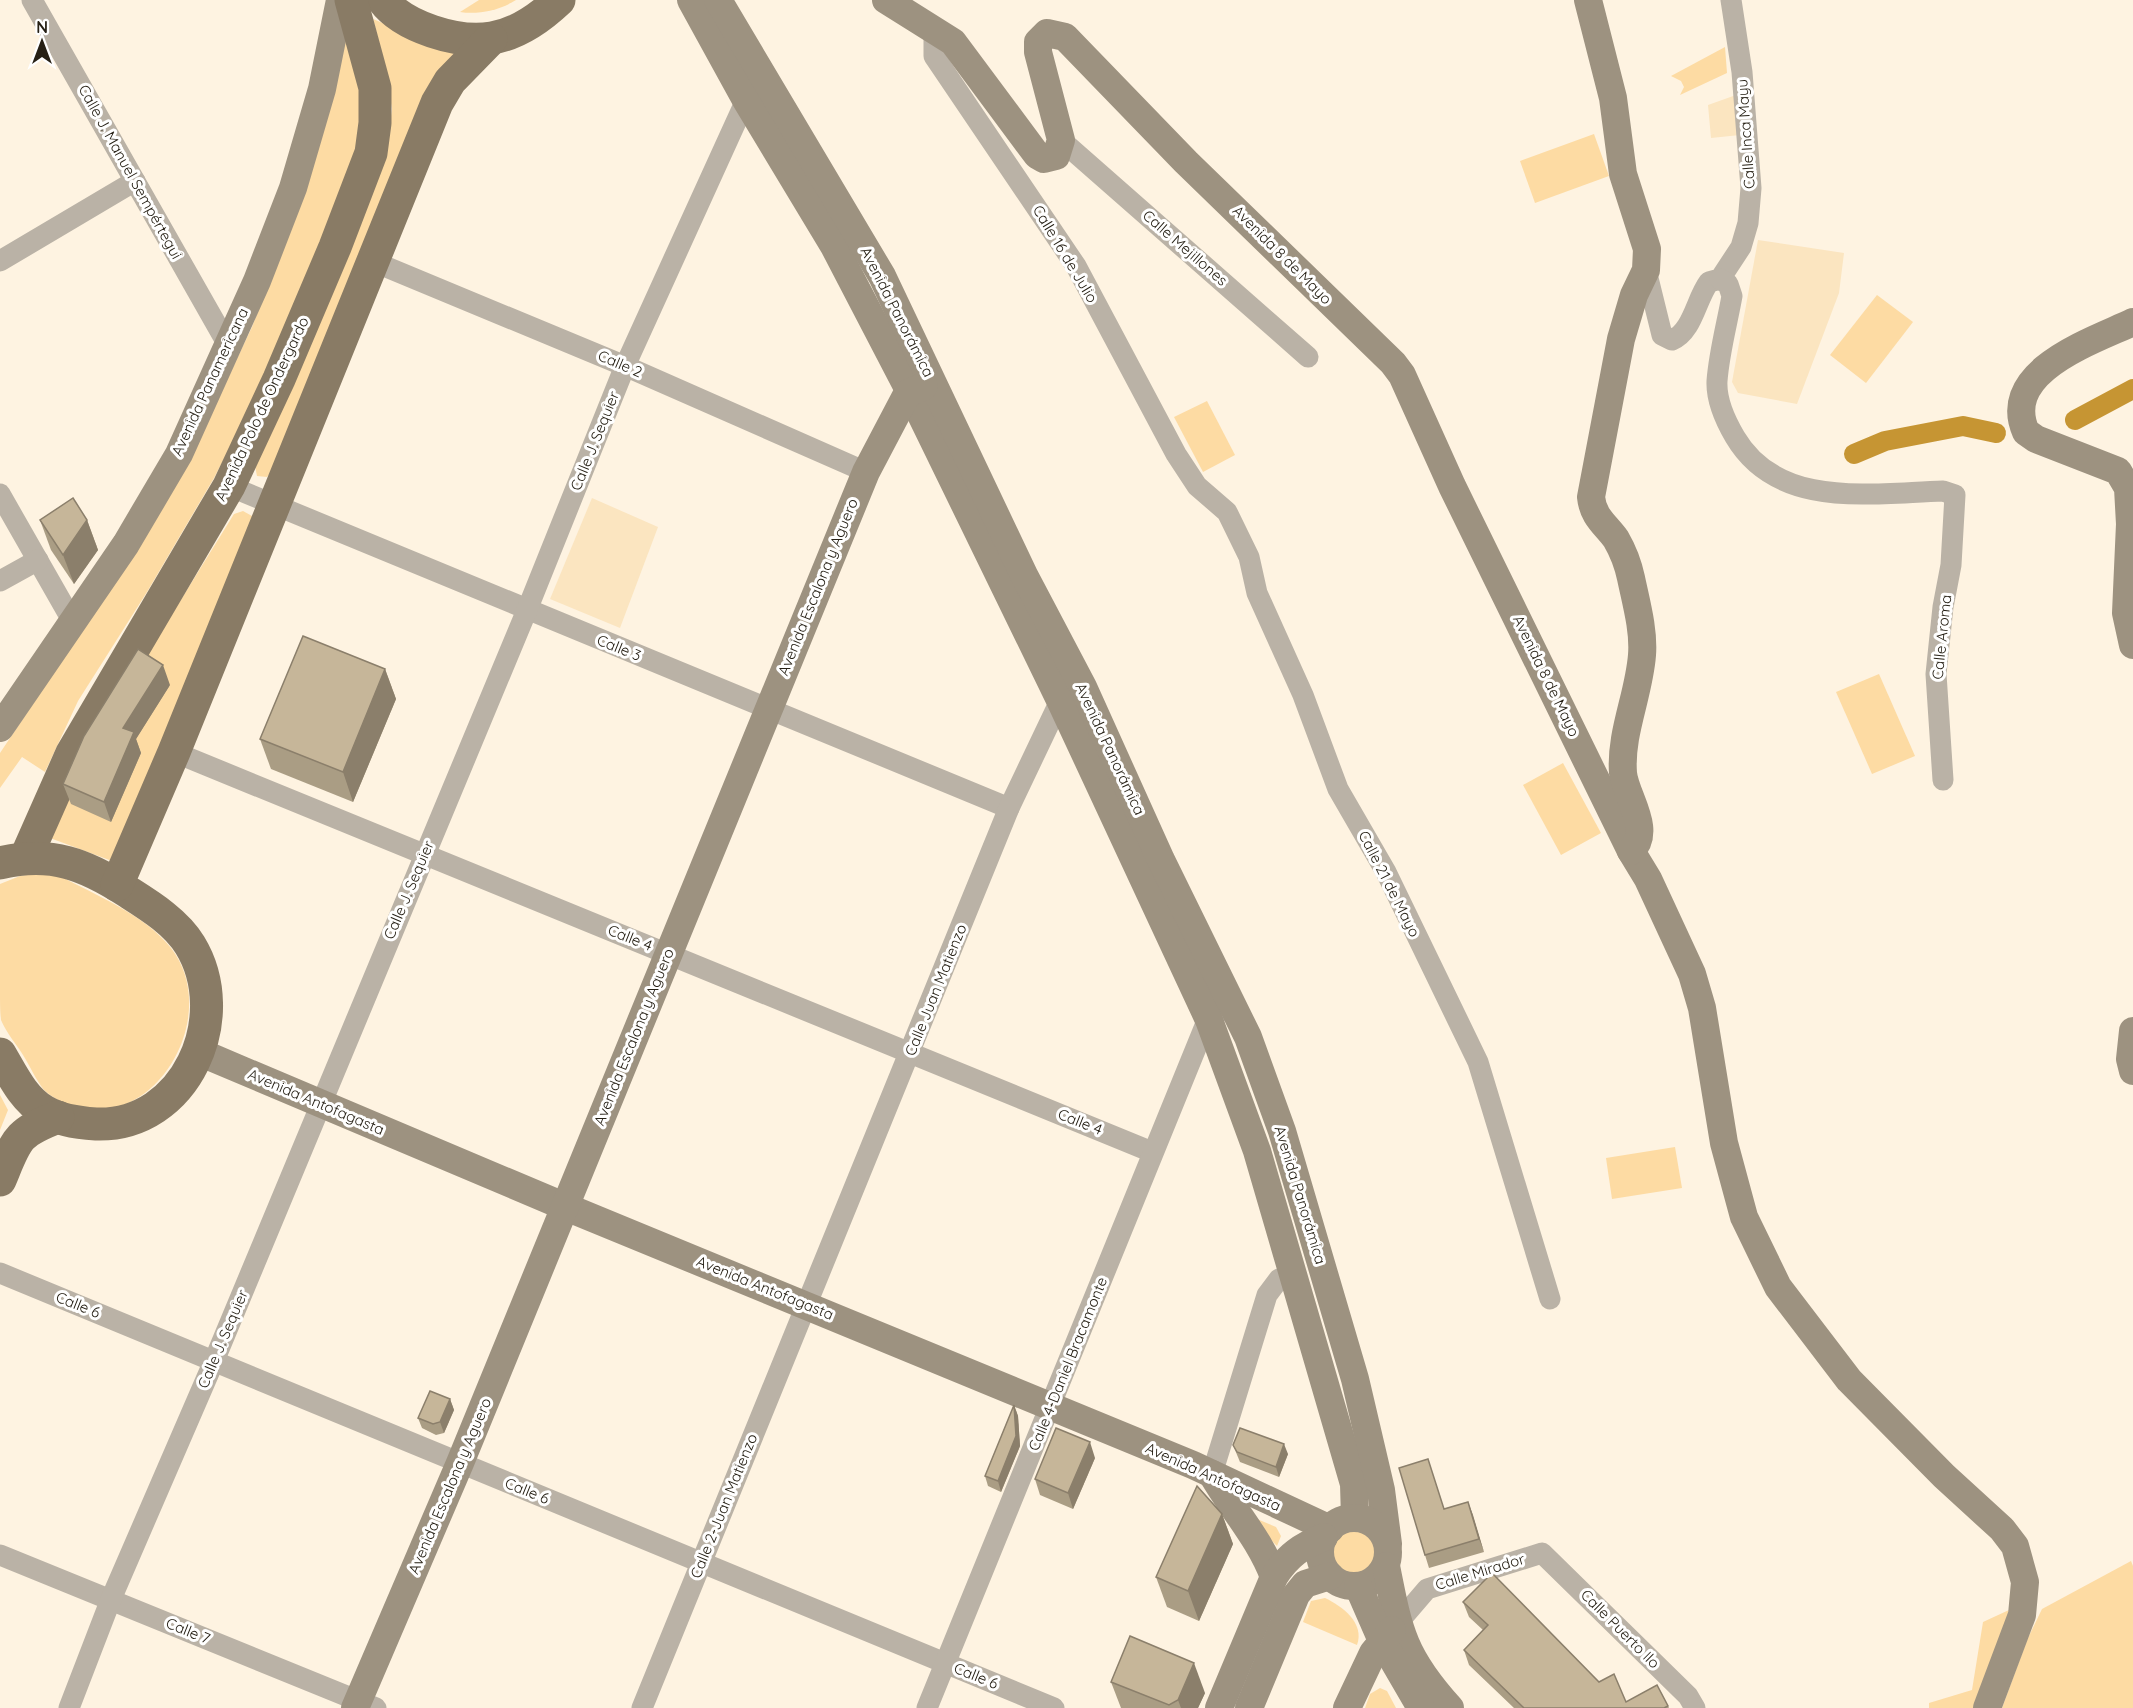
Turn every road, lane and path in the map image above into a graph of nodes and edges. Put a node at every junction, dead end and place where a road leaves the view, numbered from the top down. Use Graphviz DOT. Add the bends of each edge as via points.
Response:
graph roads {
  1 [pos="32,0"];
  2 [pos="340,0"];
  3 [pos="351,0"];
  4 [pos="559,0"];
  5 [pos="691,0"];
  6 [pos="718,0"];
  7 [pos="886,0"];
  8 [pos="1588,0"];
  9 [pos="1731,0"];
  10 [pos="383,3"];
  11 [pos="934,28"];
  12 [pos="491,39"];
  13 [pos="756,91"];
  14 [pos="1061,140"];
  15 [pos="135,181"];
  16 [pos="0,261"];
  17 [pos="372,261"];
  18 [pos="1646,270"];
  19 [pos="1720,279"];
  20 [pos="2133,321"];
  21 [pos="228,345"];
  22 [pos="1308,357"];
  23 [pos="625,366"];
  24 [pos="921,387"];
  25 [pos="866,472"];
  26 [pos="229,486"];
  27 [pos="1197,486"];
  28 [pos="0,494"];
  29 [pos="272,505"];
  30 [pos="38,560"];
  31 [pos="0,581"];
  32 [pos="527,610"];
  33 [pos="73,622"];
  34 [pos="2133,645"];
  35 [pos="1072,694"];
  36 [pos="768,709"];
  37 [pos="0,728"];
  38 [pos="174,752"];
  39 [pos="1943,780"];
  40 [pos="1009,808"];
  41 [pos="1631,851"];
  42 [pos="424,854"];
  43 [pos="13,860"];
  44 [pos="117,885"];
  45 [pos="668,953"];
  46 [pos="1233,1004"];
  47 [pos="1209,1020"];
  48 [pos="2133,1031"];
  49 [pos="198,1052"];
  50 [pos="910,1052"];
  51 [pos="0,1054"];
  52 [pos="2133,1071"];
  53 [pos="320,1104"];
  54 [pos="58,1117"];
  55 [pos="1152,1152"];
  56 [pos="0,1180"];
  57 [pos="1297,1183"];
  58 [pos="1269,1192"];
  59 [pos="566,1207"];
  60 [pos="0,1273"];
  61 [pos="1292,1274"];
  62 [pos="1550,1299"];
  63 [pos="806,1305"];
  64 [pos="214,1361"];
  65 [pos="1051,1408"];
  66 [pos="460,1463"];
  67 [pos="1212,1474"];
  68 [pos="1336,1528"];
  69 [pos="1542,1553"];
  70 [pos="0,1555"];
  71 [pos="1387,1555"];
  72 [pos="701,1562"];
  73 [pos="1275,1576"];
  74 [pos="1330,1576"];
  75 [pos="1358,1586"];
  76 [pos="111,1599"];
  77 [pos="1390,1633"];
  78 [pos="944,1663"];
  79 [pos="363,1706"];
  80 [pos="69,1708"];
  81 [pos="642,1708"];
  82 [pos="927,1708"];
  83 [pos="1054,1708"];
  84 [pos="1219,1708"];
  85 [pos="1249,1708"];
  86 [pos="1347,1708"];
  87 [pos="1421,1708"];
  88 [pos="1450,1708"];
  89 [pos="1695,1708"];
  90 [pos="1987,1708"];
  1 -- 15 [label="street, Calle J. Manuel Sempértegui"];
  2 -- 21 [label="street, Avenida Panamericana" via="322,89 293,188"];
  3 -- 26 [label="main road, Avenida Polo de Ondergardo" via="375,88 371,153 297,339"];
  4 -- 12 [label="main road" via="522,27"];
  5 -- 13 [label="street, Avenida Panorámica"];
  6 -- 13 [label="street, Avenida Panorámica"];
  7 -- 11 [label="street"];
  8 -- 18 [label="street" via="1613,98 1623,174 1647,249"];
  9 -- 19 [label="street, Calle Inca Mayu" via="1742,72 1751,188 1741,247"];
  10 -- 12 [label="main road" via="417,27 452,36"];
  11 -- 14 [label="street" via="953,42 1037,155 1051,159 1059,152"];
  11 -- 27 [label="street, Calle 16 de Julio" via="934,56 1076,266 1171,445"];
  12 -- 17 [label="main road" via="450,81 437,103"];
  13 -- 23 [label="street, Calle J. Sequier"];
  13 -- 24 [label="street, Avenida Panorámica" via="834,246"];
  14 -- 22 [label="street, Calle Mejillones"];
  14 -- 41 [label="street, Avenida 8 de Mayo" via="1038,52 1038,42 1047,33 1065,37 1186,162 1393,363"];
  15 -- 16 [label="street"];
  15 -- 21 [label="street, Calle J. Manuel Sempértegui"];
  17 -- 23 [label="street, Calle 2"];
  17 -- 29 [label="main road"];
  18 -- 19 [label="street, Calle Inca Mayu" via="1659,328 1662,335 1672,340 1686,329 1709,282"];
  18 -- 41 [label="street" via="1621,339 1591,497 1597,518 1625,556 1642,654 1623,753 1623,776 1637,813 1638,841"];
  19 -- 39 [label="street, Calle Aroma" via="1728,284 1732,296 1717,382 1720,405 1741,446 1758,465 1775,477 1829,494 1943,491 1955,495 1951,565 1936,674"];
  20 -- 34 [label="street" via="2061,356 2042,370 2027,389 2023,413 2026,432 2118,471 2128,488 2126,613"];
  21 -- 33 [label="street, Avenida Panamericana" via="179,454 126,544"];
  23 -- 25 [label="street, Calle 2"];
  23 -- 32 [label="street, Calle J. Sequier"];
  24 -- 25 [label="street, Avenida Escalona y Aguero"];
  24 -- 35 [label="street, Avenida Panorámica"];
  25 -- 36 [label="street, Avenida Escalona y Aguero"];
  26 -- 29 [label="street, Calle 3"];
  26 -- 43 [label="main road, Avenida Polo de Ondergardo"];
  27 -- 62 [label="street, Calle 21 de Mayo" via="1227,512 1338,789 1386,872 1478,1062"];
  28 -- 30 [label="street"];
  29 -- 32 [label="street, Calle 3"];
  29 -- 38 [label="main road"];
  30 -- 31 [label="street"];
  30 -- 33 [label="street"];
  32 -- 36 [label="street, Calle 3"];
  32 -- 42 [label="street, Calle J. Sequier"];
  33 -- 37 [label="street, Avenida Panamericana"];
  35 -- 40 [label="street, Calle Juan Matienzo"];
  35 -- 46 [label="street, Avenida Panorámica"];
  35 -- 47 [label="street, Avenida Panorámica"];
  36 -- 40 [label="street, Calle 3"];
  36 -- 45 [label="street, Avenida Escalona y Aguero"];
  38 -- 42 [label="street, Calle 4"];
  38 -- 44 [label="main road"];
  40 -- 50 [label="street, Calle Juan Matienzo"];
  41 -- 90 [label="street" via="1692,974 1702,1008 1724,1143 1744,1217 1778,1287 1849,1380 2015,1546 2025,1582 2022,1615"];
  42 -- 45 [label="street, Calle 4"];
  42 -- 53 [label="street, Calle J. Sequier"];
  43 -- 44 [label="main road" via="58,860"];
  44 -- 49 [label="main road" via="166,919 190,944 203,975 206,1007"];
  45 -- 50 [label="street, Calle 4"];
  45 -- 59 [label="street, Avenida Escalona y Aguero"];
  46 -- 47 [label="street"];
  46 -- 57 [label="street, Avenida Panorámica" via="1282,1131"];
  47 -- 55 [label="street, Calle 4-Daniel Bracamonte"];
  47 -- 58 [label="street, Avenida Panorámica"];
  48 -- 52 [label="street"];
  49 -- 53 [label="street, Avenida Antofagasta"];
  49 -- 54 [label="main road" via="190,1072 170,1097 145,1114 111,1124 81,1124"];
  50 -- 55 [label="street, Calle 4"];
  50 -- 63 [label="street, Calle Juan Matienzo"];
  51 -- 54 [label="main road" via="25,1095 43,1111"];
  53 -- 59 [label="street, Avenida Antofagasta"];
  53 -- 64 [label="street, Calle J. Sequier"];
  54 -- 56 [label="main road" via="30,1128 16,1141"];
  55 -- 65 [label="street, Calle 4-Daniel Bracamonte"];
  57 -- 58 [label="street"];
  57 -- 71 [label="street, Avenida Panorámica" via="1355,1379 1381,1490"];
  58 -- 61 [label="street, Avenida Panorámica"];
  59 -- 63 [label="street, Avenida Antofagasta"];
  59 -- 66 [label="street, Avenida Escalona y Aguero"];
  60 -- 64 [label="street, Calle 6"];
  61 -- 67 [label="street" via="1279,1279 1268,1295"];
  61 -- 68 [label="street, Avenida Panorámica" via="1355,1490"];
  63 -- 65 [label="street, Avenida Antofagasta"];
  63 -- 72 [label="street, Calle 2-Juan Matienzo"];
  64 -- 66 [label="street, Calle 6"];
  64 -- 76 [label="street, Calle J. Sequier"];
  65 -- 67 [label="street, Avenida Antofagasta"];
  65 -- 78 [label="street, Calle 4-Daniel Bracamonte"];
  66 -- 72 [label="street, Calle 6"];
  66 -- 79 [label="street, Avenida Escalona y Aguero"];
  67 -- 68 [label="street, Avenida Antofagasta"];
  67 -- 73 [label="street" via="1265,1553"];
  68 -- 71 [label="street" via="1376,1526"];
  68 -- 73 [label="street" via="1299,1548 1283,1562"];
  68 -- 74 [label="street" via="1320,1557"];
  69 -- 77 [label="street, Calle Mirador" via="1427,1589"];
  69 -- 89 [label="street, Calle Puerto Ilo" via="1688,1696"];
  70 -- 76 [label="street, Calle 7"];
  71 -- 75 [label="street" via="1370,1583"];
  71 -- 77 [label="street, Avenida Panorámica"];
  72 -- 78 [label="street, Calle 6"];
  72 -- 81 [label="street, Calle 2-Juan Matienzo"];
  73 -- 84 [label="street"];
  74 -- 75 [label="street" via="1343,1584"];
  74 -- 85 [label="street" via="1305,1584 1296,1595"];
  75 -- 77 [label="street, Avenida Panorámica"];
  76 -- 79 [label="street, Calle 7"];
  76 -- 80 [label="street, Calle J. Sequier"];
  77 -- 86 [label="street" via="1363,1670"];
  77 -- 87 [label="street, Avenida Panorámica"];
  77 -- 88 [label="street, Avenida Panorámica"];
  78 -- 82 [label="street, Calle 4-Daniel Bracamonte"];
  78 -- 83 [label="street, Calle 6"];
}
